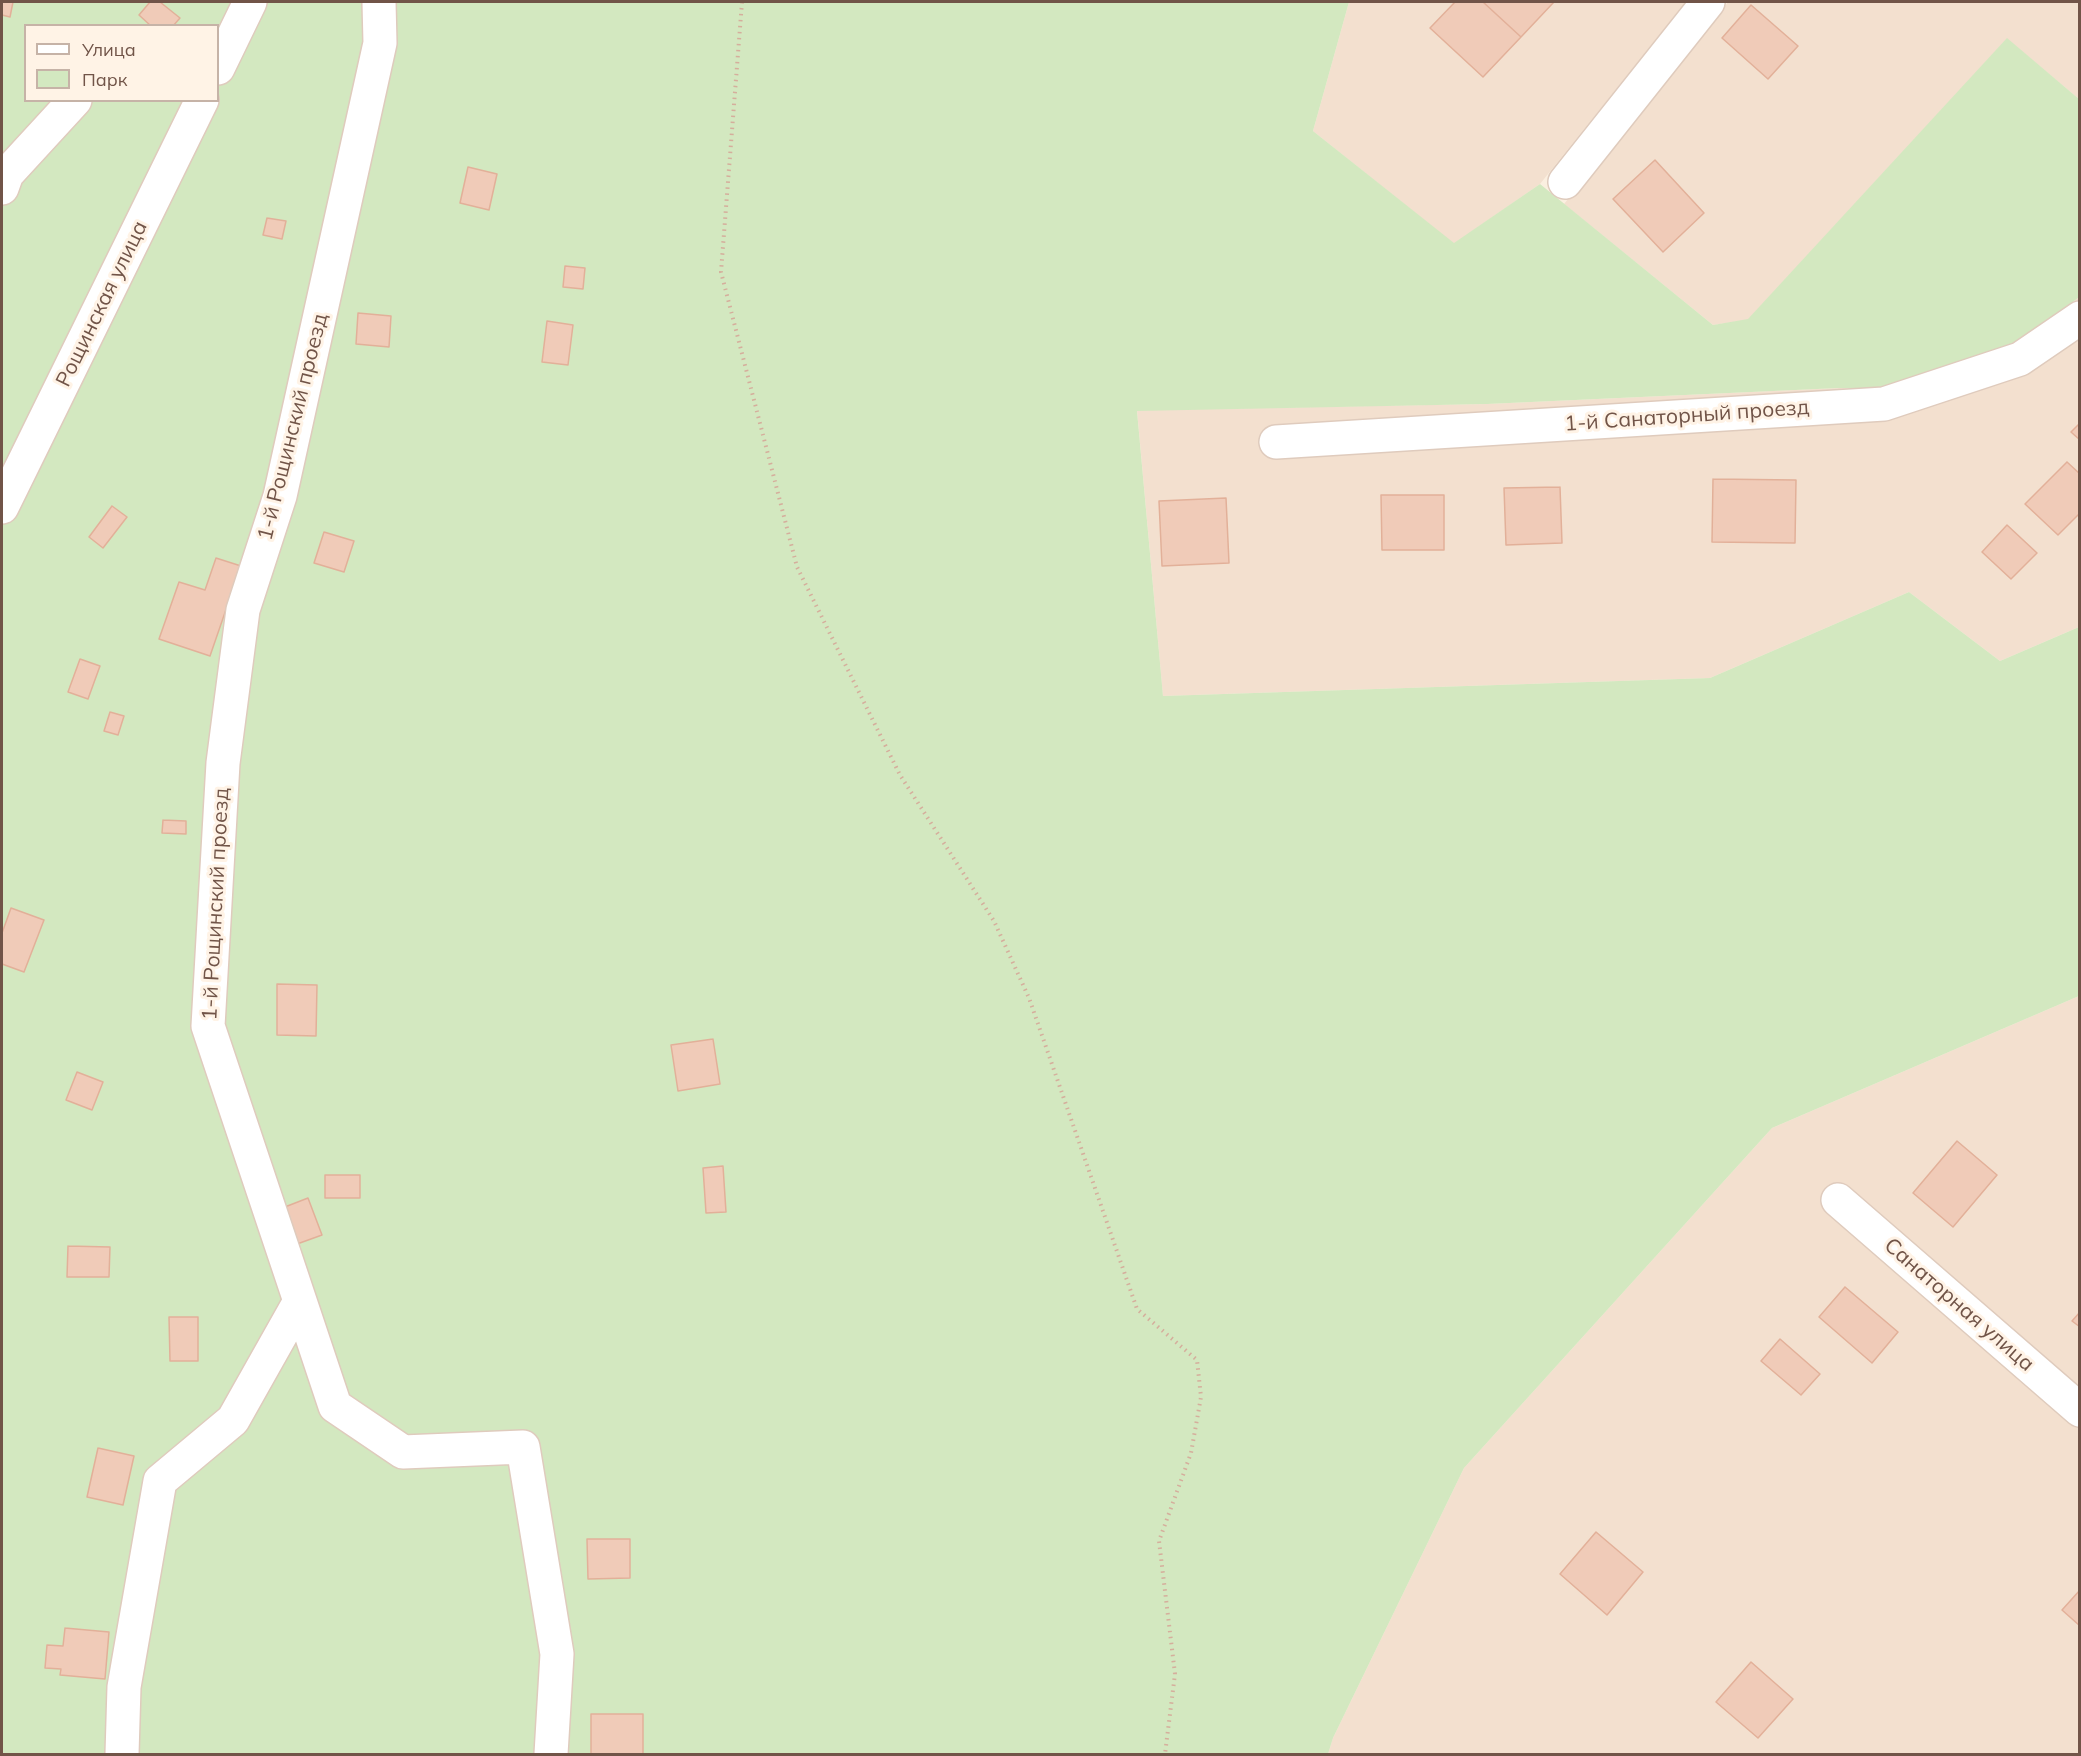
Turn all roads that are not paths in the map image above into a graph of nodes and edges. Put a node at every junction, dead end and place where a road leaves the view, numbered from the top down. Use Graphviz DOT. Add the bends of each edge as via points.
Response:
graph roads {
  1 [pos="379,2"];
  2 [pos="1708,2"];
  3 [pos="236,19"];
  4 [pos="219,65"];
  5 [pos="73,102"];
  6 [pos="201,102"];
  7 [pos="1565,182"];
  8 [pos="2,188"];
  9 [pos="2079,318"];
  10 [pos="1276,442"];
  11 [pos="2,507"];
  12 [pos="1838,1200"];
  13 [pos="300,1301"];
  14 [pos="2079,1410"];
  15 [pos="122,1755"];
  16 [pos="551,1755"];
  1 -- 13 [label="street, 1-й Рощинский проезд" via="380,43 280,496 243,610 220,811 208,1026"];
  2 -- 7 [label="street"];
  3 -- 4 [label="street"];
  5 -- 8 [label="street" via="6,174"];
  6 -- 11 [label="street, Рощинская улица"];
  9 -- 10 [label="street, 1-й Санаторный проезд" via="2020,359 1884,404"];
  12 -- 14 [label="street, Санаторная улица"];
  13 -- 15 [label="street" via="233,1420 160,1481 124,1687"];
  13 -- 16 [label="street, 1-й Рощинский проезд" via="335,1406 403,1452 523,1447 557,1654"];
}
